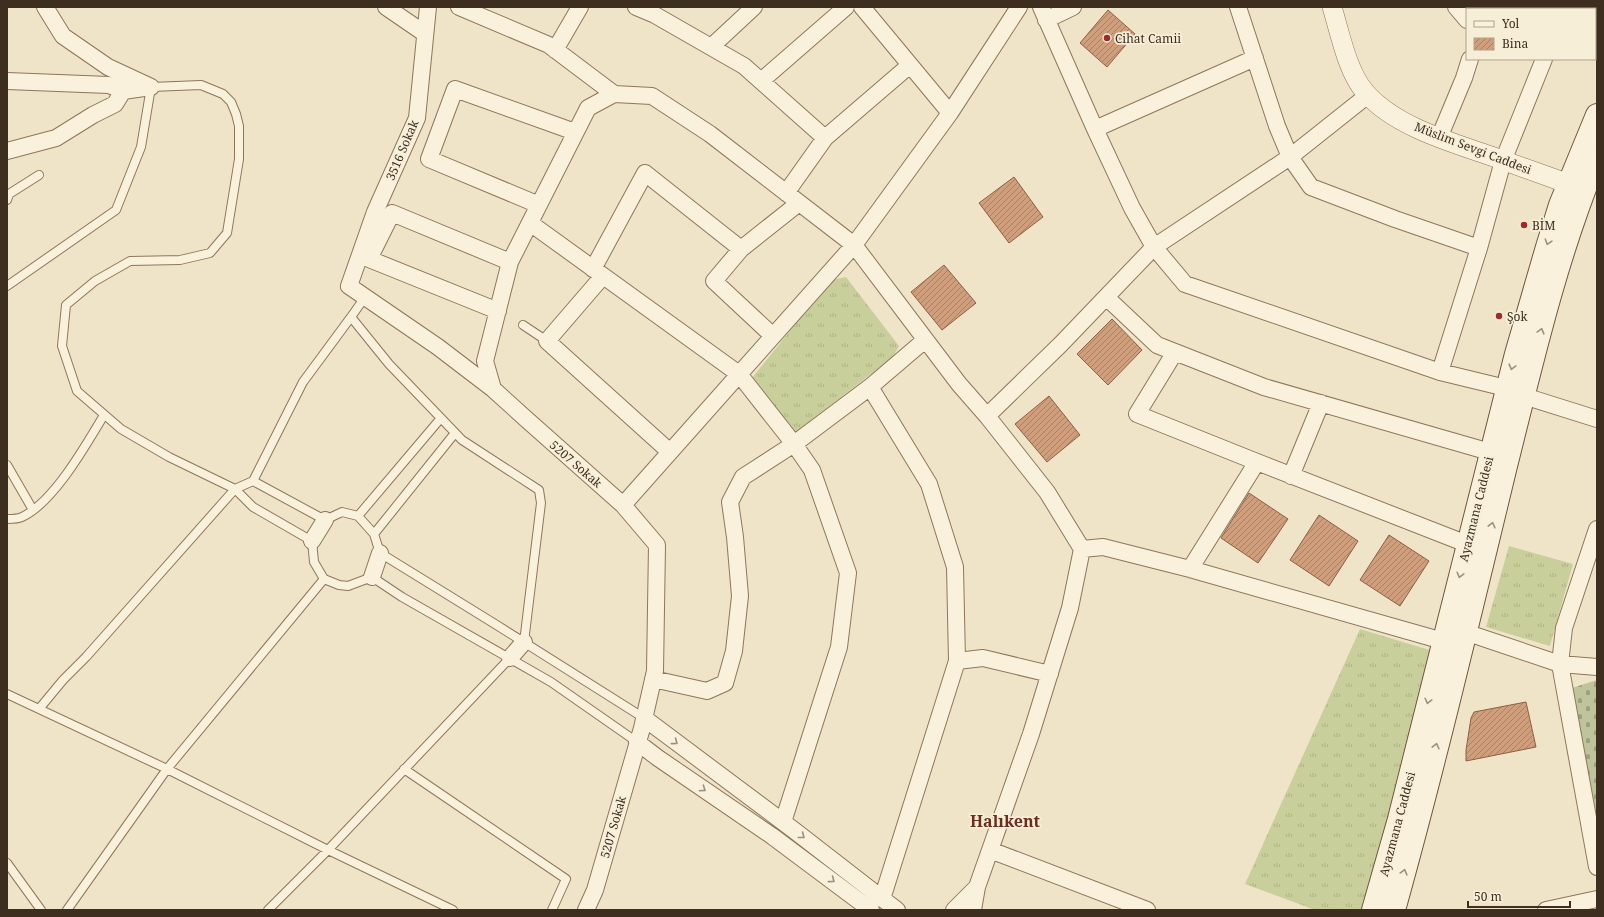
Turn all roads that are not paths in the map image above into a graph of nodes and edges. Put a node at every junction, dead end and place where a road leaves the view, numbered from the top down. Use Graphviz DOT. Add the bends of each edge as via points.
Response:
graph roads {
  1 [pos="45,7"];
  2 [pos="386,7"];
  3 [pos="428,7"];
  4 [pos="459,7"];
  5 [pos="580,7"];
  6 [pos="754,7"];
  7 [pos="846,7"];
  8 [pos="862,7"];
  9 [pos="1019,7"];
  10 [pos="1073,7"];
  11 [pos="1238,7"];
  12 [pos="1332,7"];
  13 [pos="1456,7"];
  14 [pos="643,8"];
  15 [pos="1044,14"];
  16 [pos="1466,19"];
  17 [pos="424,33"];
  18 [pos="711,47"];
  19 [pos="556,50"];
  20 [pos="1255,58"];
  21 [pos="1470,60"];
  22 [pos="1544,60"];
  23 [pos="910,65"];
  24 [pos="7,81"];
  25 [pos="761,81"];
  26 [pos="151,87"];
  27 [pos="123,91"];
  28 [pos="614,94"];
  29 [pos="1368,96"];
  30 [pos="950,113"];
  31 [pos="1597,114"];
  32 [pos="1094,128"];
  33 [pos="575,132"];
  34 [pos="825,138"];
  35 [pos="1439,138"];
  36 [pos="7,151"];
  37 [pos="1290,157"];
  38 [pos="1503,161"];
  39 [pos="1591,164"];
  40 [pos="39,175"];
  41 [pos="1576,187"];
  42 [pos="786,193"];
  43 [pos="7,200"];
  44 [pos="799,203"];
  45 [pos="539,205"];
  46 [pos="530,223"];
  47 [pos="854,245"];
  48 [pos="1154,247"];
  49 [pos="1479,248"];
  50 [pos="740,249"];
  51 [pos="510,262"];
  52 [pos="598,273"];
  53 [pos="7,286"];
  54 [pos="349,286"];
  55 [pos="365,297"];
  56 [pos="1106,297"];
  57 [pos="498,311"];
  58 [pos="352,317"];
  59 [pos="523,325"];
  60 [pos="773,336"];
  61 [pos="925,340"];
  62 [pos="547,341"];
  63 [pos="1175,352"];
  64 [pos="1440,372"];
  65 [pos="739,374"];
  66 [pos="870,387"];
  67 [pos="494,388"];
  68 [pos="1515,392"];
  69 [pos="1321,403"];
  70 [pos="104,415"];
  71 [pos="987,416"];
  72 [pos="441,418"];
  73 [pos="1597,419"];
  74 [pos="456,433"];
  75 [pos="794,444"];
  76 [pos="670,452"];
  77 [pos="1490,452"];
  78 [pos="1257,462"];
  79 [pos="7,465"];
  80 [pos="1291,476"];
  81 [pos="253,482"];
  82 [pos="235,489"];
  83 [pos="623,505"];
  84 [pos="33,510"];
  85 [pos="358,516"];
  86 [pos="7,519"];
  87 [pos="325,520"];
  88 [pos="1597,530"];
  89 [pos="374,534"];
  90 [pos="312,541"];
  91 [pos="1477,545"];
  92 [pos="1082,549"];
  93 [pos="380,553"];
  94 [pos="1190,569"];
  95 [pos="372,577"];
  96 [pos="324,579"];
  97 [pos="1465,632"];
  98 [pos="1443,641"];
  99 [pos="524,642"];
  100 [pos="510,658"];
  101 [pos="957,661"];
  102 [pos="1560,664"];
  103 [pos="1446,668"];
  104 [pos="1597,668"];
  105 [pos="1050,674"];
  106 [pos="653,678"];
  107 [pos="7,694"];
  108 [pos="39,709"];
  109 [pos="644,718"];
  110 [pos="637,742"];
  111 [pos="167,769"];
  112 [pos="404,769"];
  113 [pos="783,822"];
  114 [pos="328,850"];
  115 [pos="990,850"];
  116 [pos="7,863"];
  117 [pos="1597,867"];
  118 [pos="977,887"];
  119 [pos="882,899"];
  120 [pos="1597,899"];
  121 [pos="41,910"];
  122 [pos="67,910"];
  123 [pos="268,910"];
  124 [pos="453,910"];
  125 [pos="552,910"];
  126 [pos="586,910"];
  127 [pos="871,910"];
  128 [pos="897,910"];
  129 [pos="954,910"];
  130 [pos="973,910"];
  131 [pos="1147,910"];
  132 [pos="1373,910"];
  133 [pos="1394,910"];
  134 [pos="1546,910"];
  1 -- 26 [label="street" via="63,36 108,67"];
  2 -- 17 [label="street"];
  3 -- 17 [label="street, 3516 Sokak"];
  4 -- 19 [label="street"];
  5 -- 19 [label="street"];
  6 -- 18 [label="street"];
  7 -- 25 [label="street"];
  8 -- 23 [label="street"];
  9 -- 30 [label="street"];
  10 -- 15 [label="street"];
  11 -- 20 [label="street"];
  12 -- 29 [label="street, Müslim Sevgi Caddesi" via="1350,67"];
  13 -- 16 [label="street"];
  14 -- 18 [label="street"];
  15 -- 32 [label="street"];
  17 -- 54 [label="street, 3516 Sokak" via="417,118 375,212"];
  18 -- 25 [label="street" via="744,66"];
  19 -- 28 [label="street"];
  20 -- 32 [label="street"];
  20 -- 37 [label="street"];
  21 -- 35 [label="street"];
  22 -- 38 [label="street"];
  23 -- 30 [label="street"];
  23 -- 34 [label="street"];
  24 -- 27 [label="street" via="109,85"];
  25 -- 34 [label="street"];
  26 -- 27 [label="street"];
  26 -- 53 [label="lane" via="142,147 116,210"];
  26 -- 70 [label="lane" via="201,85 223,94 231,102 236,114 239,159 227,233 210,253 180,260 130,261 95,281 66,306 62,346 77,391"];
  27 -- 36 [label="street" via="115,104 56,138"];
  28 -- 33 [label="street" via="588,108"];
  28 -- 42 [label="street" via="652,96 710,134"];
  29 -- 35 [label="street, Müslim Sevgi Caddesi" via="1392,115"];
  29 -- 37 [label="street"];
  30 -- 47 [label="street"];
  31 -- 39 [label="main road, Ayazmana Caddesi"];
  32 -- 48 [label="street" via="1132,208"];
  33 -- 45 [label="street"];
  33 -- 45 [label="street" via="456,89 430,159"];
  34 -- 42 [label="street"];
  35 -- 38 [label="street, Müslim Sevgi Caddesi"];
  37 -- 48 [label="street"];
  37 -- 49 [label="street" via="1311,187"];
  38 -- 41 [label="street, Müslim Sevgi Caddesi"];
  38 -- 49 [label="street"];
  39 -- 41 [label="main road, Ayazmana Caddesi"];
  40 -- 43 [label="lane" via="9,194"];
  41 -- 68 [label="main road, Ayazmana Caddesi" via="1547,247"];
  42 -- 44 [label="street"];
  44 -- 47 [label="street"];
  44 -- 50 [label="street"];
  45 -- 46 [label="street"];
  46 -- 51 [label="street"];
  46 -- 52 [label="street"];
  47 -- 60 [label="street"];
  47 -- 61 [label="street"];
  48 -- 56 [label="street"];
  48 -- 64 [label="street" via="1185,284"];
  49 -- 64 [label="street"];
  50 -- 52 [label="street" via="645,173"];
  50 -- 60 [label="street" via="714,281"];
  51 -- 57 [label="street"];
  51 -- 57 [label="street" via="392,213 369,259"];
  52 -- 62 [label="street"];
  52 -- 65 [label="street"];
  54 -- 55 [label="street, 5207 Sokak"];
  55 -- 58 [label="lane"];
  55 -- 67 [label="street, 5207 Sokak" via="438,346"];
  56 -- 63 [label="street" via="1157,345"];
  56 -- 71 [label="street"];
  57 -- 67 [label="street" via="485,361"];
  58 -- 72 [label="lane" via="389,364"];
  58 -- 81 [label="lane" via="303,382"];
  59 -- 62 [label="lane"];
  60 -- 65 [label="street"];
  61 -- 66 [label="street"];
  61 -- 71 [label="street"];
  62 -- 76 [label="street"];
  63 -- 69 [label="street" via="1264,387"];
  63 -- 78 [label="street" via="1138,414"];
  64 -- 68 [label="street"];
  65 -- 75 [label="street"];
  65 -- 76 [label="street"];
  66 -- 75 [label="street"];
  66 -- 101 [label="street" via="929,484 951,552 955,567"];
  67 -- 83 [label="street, 5207 Sokak"];
  68 -- 73 [label="street"];
  68 -- 77 [label="main road, Ayazmana Caddesi"];
  91 -- 68 [label="main road, Ayazmana Caddesi, one-way"];
  69 -- 77 [label="street"];
  69 -- 80 [label="street"];
  70 -- 82 [label="lane" via="121,429 149,445"];
  70 -- 84 [label="lane" via="73,466"];
  71 -- 92 [label="street" via="1047,492"];
  72 -- 74 [label="lane"];
  72 -- 85 [label="lane"];
  74 -- 89 [label="lane"];
  74 -- 99 [label="lane" via="462,440 540,490 541,503"];
  75 -- 106 [label="street" via="743,476 730,502 740,596 734,650 725,682 707,691"];
  75 -- 113 [label="street" via="812,470 848,573 839,647"];
  76 -- 83 [label="street"];
  77 -- 91 [label="main road, Ayazmana Caddesi"];
  78 -- 80 [label="street"];
  78 -- 94 [label="street"];
  79 -- 84 [label="lane"];
  80 -- 91 [label="street"];
  81 -- 82 [label="lane"];
  81 -- 87 [label="lane"];
  82 -- 90 [label="lane" via="253,507"];
  82 -- 108 [label="lane"];
  83 -- 106 [label="street, 5207 Sokak" via="657,545"];
  84 -- 86 [label="lane" via="21,518"];
  85 -- 87 [label="lane" via="342,512"];
  85 -- 89 [label="lane"];
  87 -- 90 [label="street"];
  88 -- 102 [label="street" via="1564,628"];
  89 -- 93 [label="lane"];
  90 -- 96 [label="lane" via="314,562"];
  91 -- 97 [label="main road, Ayazmana Caddesi"];
  91 -- 98 [label="main road, Ayazmana Caddesi, one-way"];
  92 -- 94 [label="street" via="1103,547"];
  92 -- 105 [label="street" via="1070,608"];
  93 -- 95 [label="street"];
  93 -- 99 [label="lane"];
  94 -- 98 [label="street"];
  95 -- 96 [label="lane" via="348,586 339,586"];
  95 -- 100 [label="lane" via="402,597"];
  96 -- 111 [label="lane"];
  97 -- 102 [label="street"];
  97 -- 103 [label="main road, Ayazmana Caddesi"];
  98 -- 103 [label="main road, Ayazmana Caddesi"];
  99 -- 100 [label="street"];
  99 -- 109 [label="lane"];
  100 -- 110 [label="lane" via="551,682"];
  100 -- 112 [label="lane"];
  101 -- 105 [label="street" via="983,658"];
  101 -- 119 [label="street"];
  102 -- 104 [label="street"];
  102 -- 117 [label="street"];
  103 -- 132 [label="main road, Ayazmana Caddesi, one-way"];
  133 -- 103 [label="main road, Ayazmana Caddesi, one-way"];
  105 -- 115 [label="street"];
  106 -- 109 [label="street, 5207 Sokak"];
  107 -- 108 [label="lane"];
  108 -- 111 [label="lane"];
  109 -- 110 [label="street, 5207 Sokak"];
  109 -- 113 [label="street, one-way"];
  110 -- 126 [label="street, 5207 Sokak" via="595,890"];
  110 -- 127 [label="street, one-way" via="772,836"];
  111 -- 114 [label="lane"];
  111 -- 122 [label="lane"];
  112 -- 114 [label="lane"];
  112 -- 125 [label="lane" via="566,879"];
  113 -- 119 [label="street, one-way"];
  114 -- 123 [label="lane"];
  114 -- 124 [label="lane"];
  115 -- 118 [label="street"];
  115 -- 131 [label="street"];
  116 -- 121 [label="lane"];
  118 -- 129 [label="street"];
  118 -- 130 [label="street"];
  119 -- 128 [label="street"];
  120 -- 134 [label="street"];
}
